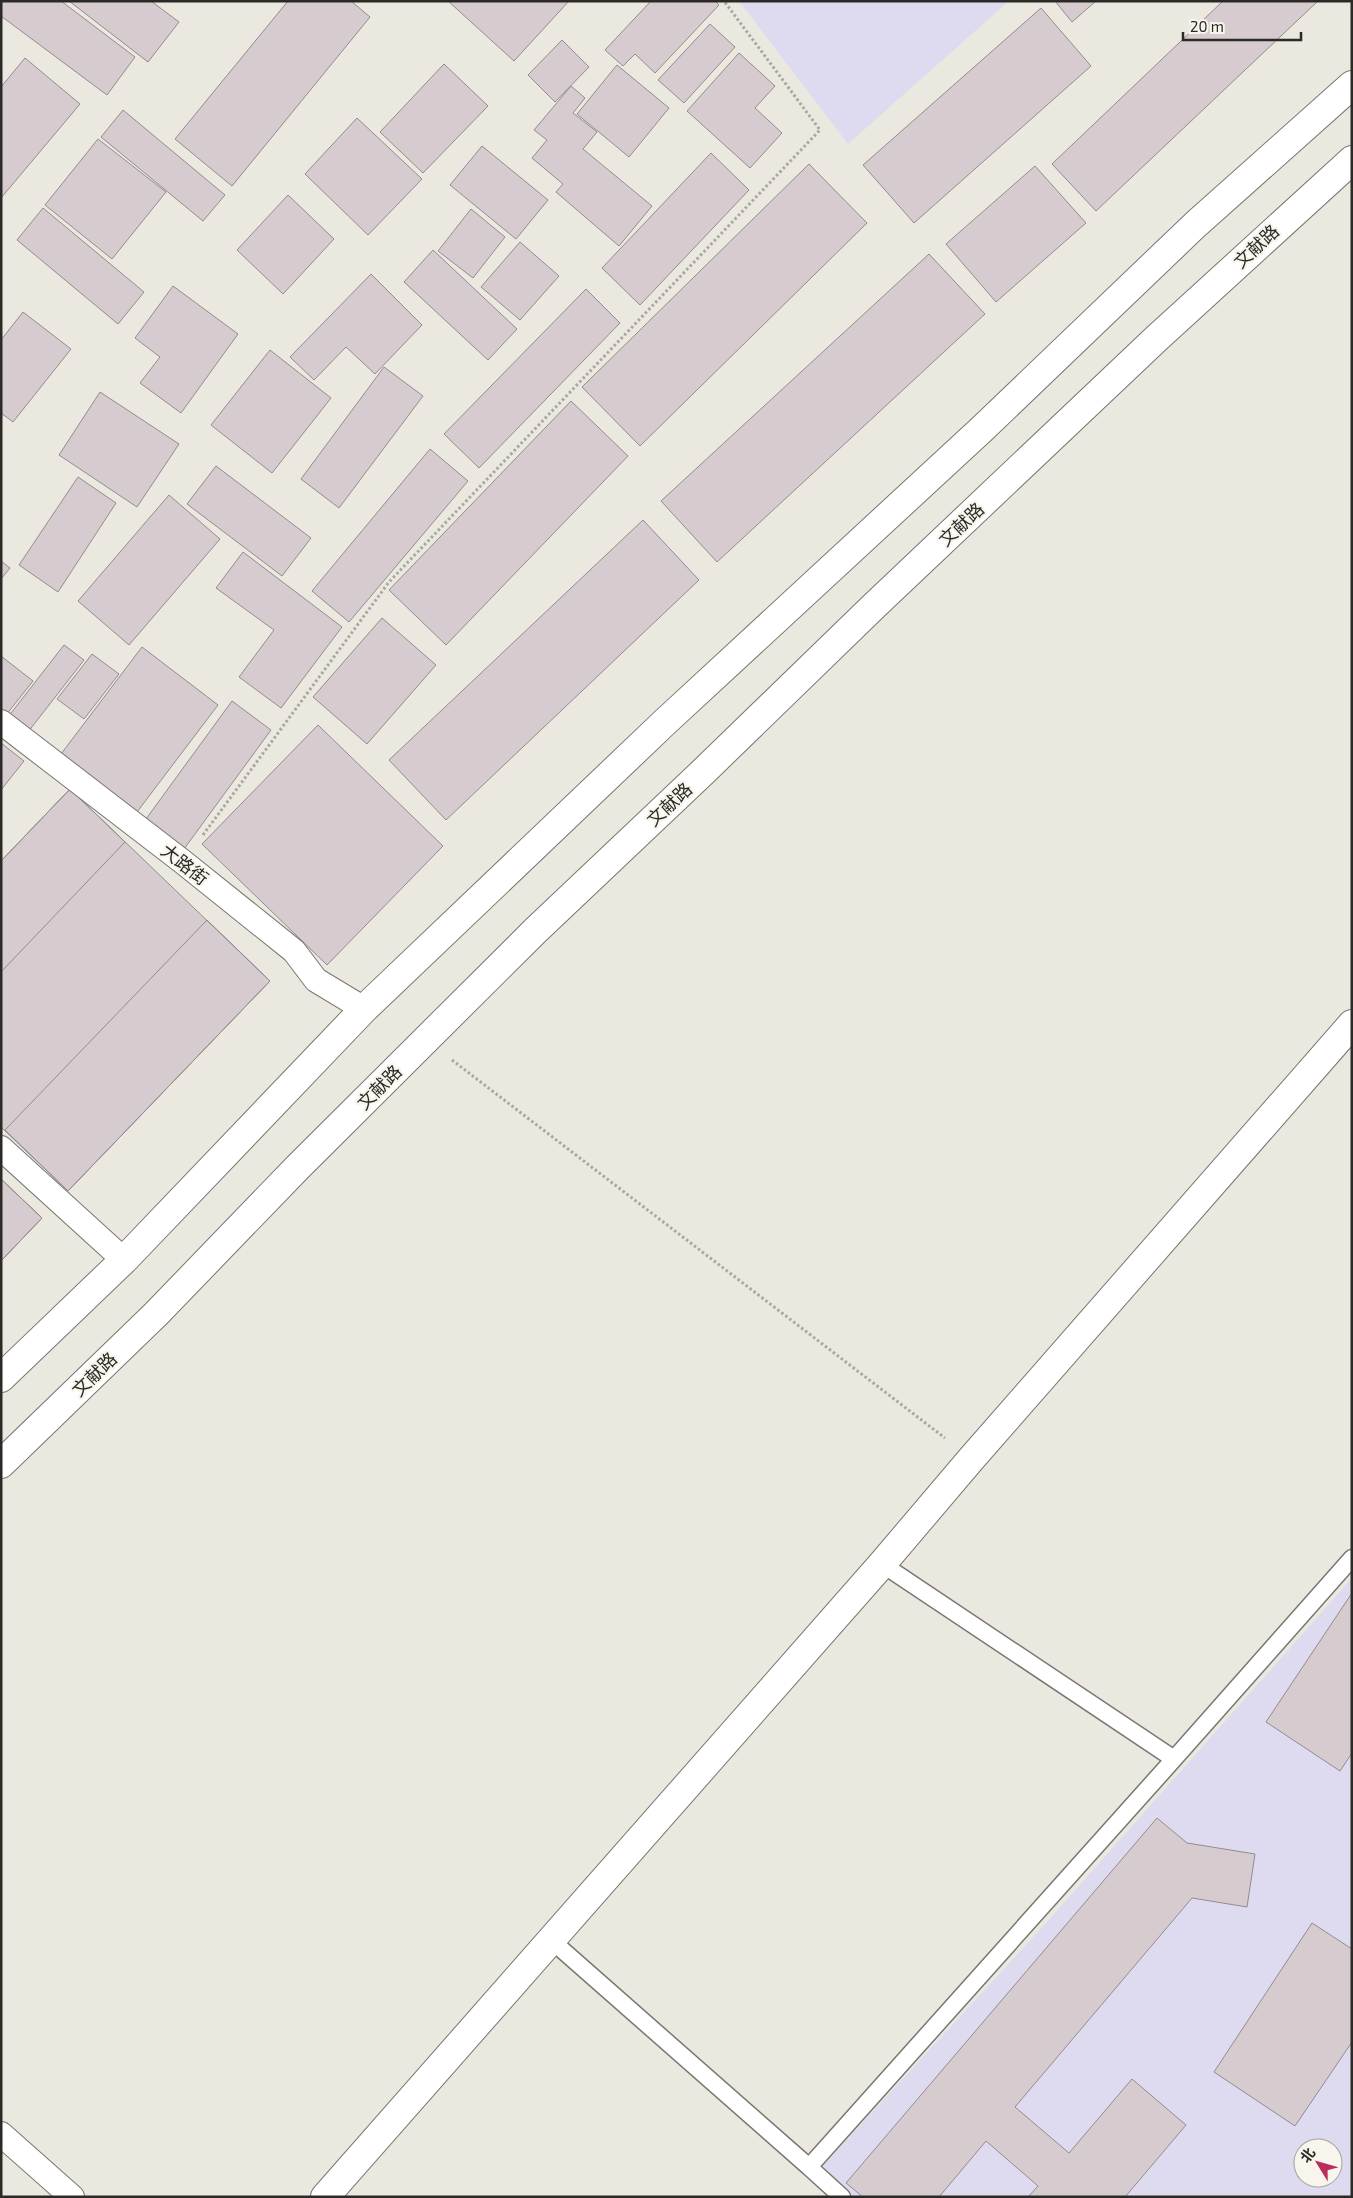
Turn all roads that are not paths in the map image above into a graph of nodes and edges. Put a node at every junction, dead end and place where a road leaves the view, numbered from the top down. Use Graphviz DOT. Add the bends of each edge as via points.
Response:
graph roads {
  1 [pos="1352,85"];
  2 [pos="1352,160"];
  3 [pos="1,722"];
  4 [pos="364,1009"];
  5 [pos="1352,1024"];
  6 [pos="1,1148"];
  7 [pos="124,1260"];
  8 [pos="1,1378"];
  9 [pos="1,1464"];
  10 [pos="1352,1558"];
  11 [pos="882,1564"];
  12 [pos="1174,1759"];
  13 [pos="551,1940"];
  14 [pos="1,2134"];
  15 [pos="809,2167"];
  16 [pos="72,2197"];
  17 [pos="325,2197"];
  18 [pos="842,2197"];
  1 -- 4 [label="main road" via="1195,225"];
  2 -- 9 [label="main road, 文献路" via="1157,338 535,931 156,1314"];
  3 -- 4 [label="street, 大路街" via="294,951 316,980"];
  4 -- 7 [label="main road"];
  5 -- 11 [label="main road"];
  6 -- 7 [label="street"];
  7 -- 8 [label="main road"];
  10 -- 12 [label="lane"];
  11 -- 12 [label="lane"];
  11 -- 13 [label="main road"];
  12 -- 15 [label="lane"];
  13 -- 15 [label="lane"];
  13 -- 17 [label="main road"];
  14 -- 16 [label="street"];
  15 -- 18 [label="lane"];
}
